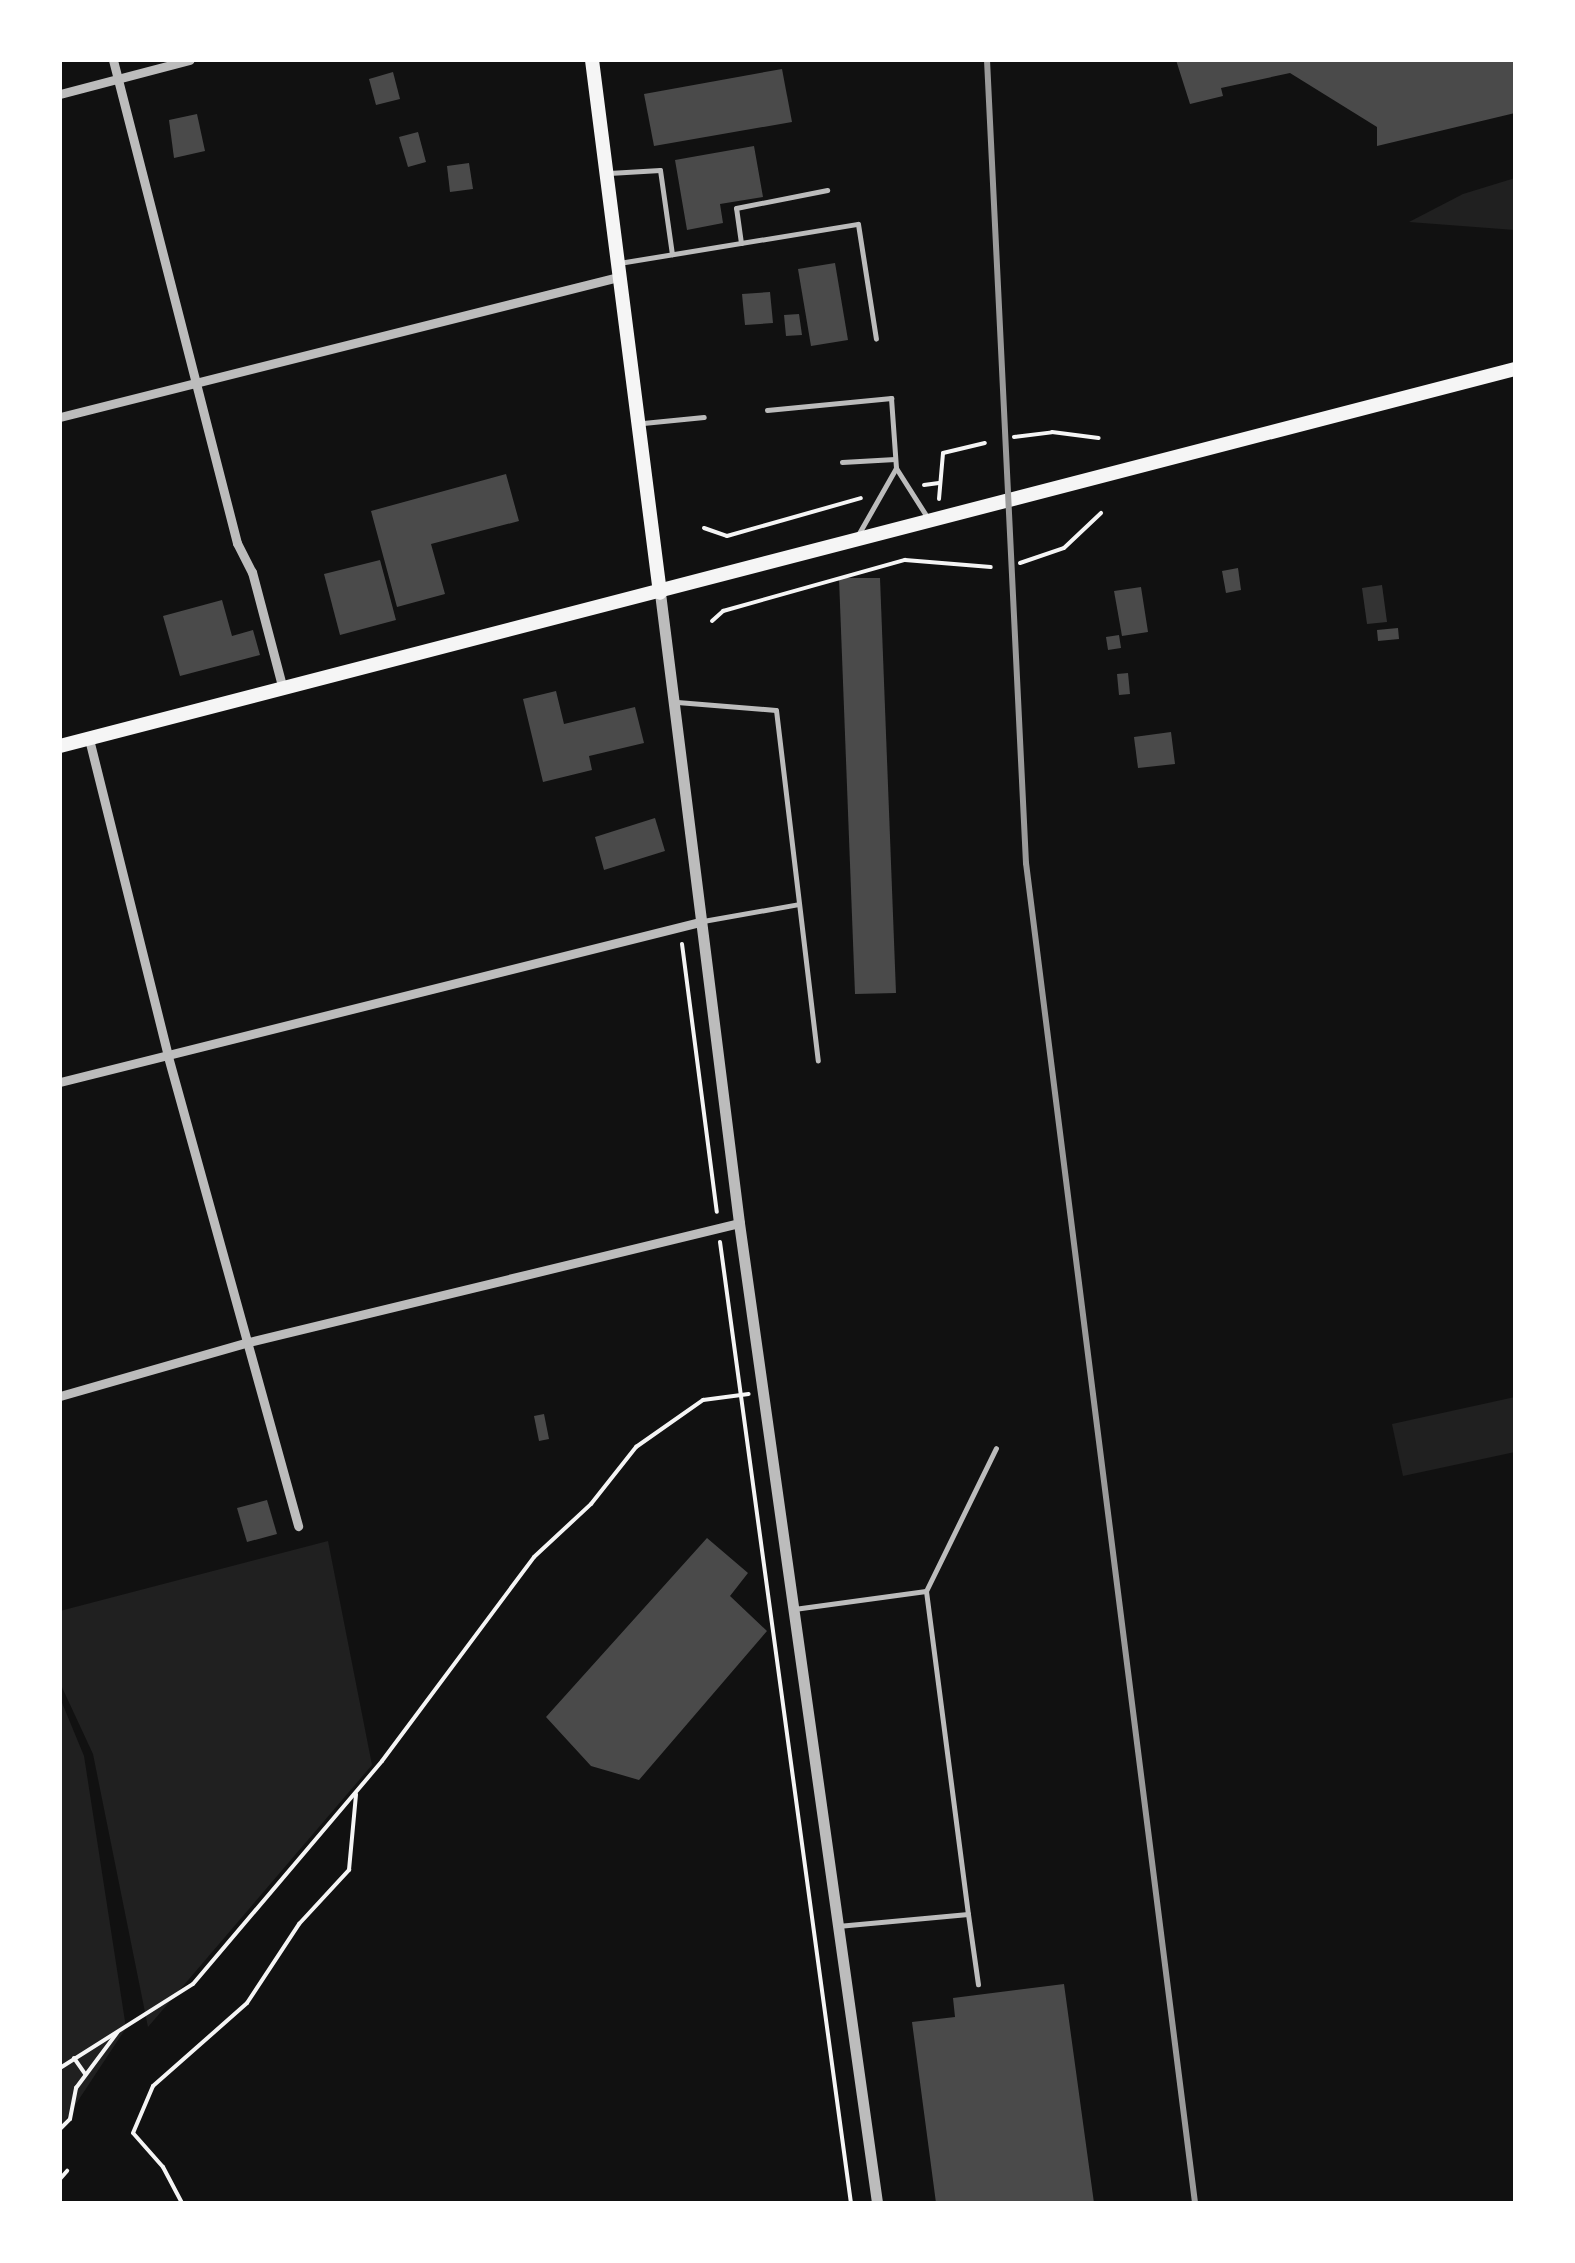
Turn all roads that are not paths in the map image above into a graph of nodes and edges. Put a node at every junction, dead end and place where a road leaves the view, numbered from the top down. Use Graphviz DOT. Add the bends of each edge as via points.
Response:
graph roads {
  1 [pos="112,60"];
  2 [pos="190,60"];
  3 [pos="592,60"];
  4 [pos="118,79"];
  5 [pos="60,94"];
  6 [pos="605,173"];
  7 [pos="827,190"];
  8 [pos="741,244"];
  9 [pos="672,254"];
  10 [pos="617,270"];
  11 [pos="876,339"];
  12 [pos="1515,369"];
  13 [pos="196,382"];
  14 [pos="767,410"];
  15 [pos="60,417"];
  16 [pos="704,417"];
  17 [pos="637,424"];
  18 [pos="895,459"];
  19 [pos="842,462"];
  20 [pos="896,468"];
  21 [pos="934,519"];
  22 [pos="856,539"];
  23 [pos="660,593"];
  24 [pos="283,690"];
  25 [pos="674,702"];
  26 [pos="89,738"];
  27 [pos="60,746"];
  28 [pos="799,904"];
  29 [pos="700,922"];
  30 [pos="167,1054"];
  31 [pos="818,1060"];
  32 [pos="60,1082"];
  33 [pos="739,1223"];
  34 [pos="245,1342"];
  35 [pos="60,1396"];
  36 [pos="996,1448"];
  37 [pos="298,1526"];
  38 [pos="926,1591"];
  39 [pos="791,1609"];
  40 [pos="968,1914"];
  41 [pos="836,1926"];
  42 [pos="978,1984"];
  43 [pos="876,2203"];
  1 -- 4 [label="street"];
  2 -- 4 [label="street"];
  3 -- 6 [label="main road"];
  4 -- 5 [label="street"];
  4 -- 13 [label="street"];
  6 -- 9 [label="lane" via="660,170"];
  6 -- 10 [label="main road"];
  7 -- 8 [label="lane" via="736,208"];
  8 -- 9 [label="lane"];
  8 -- 11 [label="lane" via="858,224"];
  9 -- 10 [label="lane"];
  10 -- 13 [label="street"];
  10 -- 17 [label="main road"];
  12 -- 21 [label="main road"];
  13 -- 15 [label="street"];
  13 -- 24 [label="street"];
  14 -- 18 [label="lane" via="891,398"];
  16 -- 17 [label="lane"];
  17 -- 23 [label="main road"];
  18 -- 19 [label="lane"];
  18 -- 20 [label="lane"];
  20 -- 21 [label="lane"];
  20 -- 22 [label="lane"];
  21 -- 22 [label="main road"];
  22 -- 23 [label="main road"];
  23 -- 24 [label="main road"];
  23 -- 25 [label="street"];
  24 -- 26 [label="main road"];
  25 -- 28 [label="lane" via="776,710"];
  25 -- 29 [label="street"];
  26 -- 27 [label="main road"];
  26 -- 30 [label="street"];
  28 -- 29 [label="lane"];
  28 -- 31 [label="lane"];
  29 -- 30 [label="street"];
  29 -- 33 [label="street"];
  30 -- 32 [label="street"];
  30 -- 34 [label="street"];
  33 -- 34 [label="street"];
  33 -- 39 [label="street"];
  34 -- 35 [label="street"];
  34 -- 37 [label="street"];
  36 -- 38 [label="lane"];
  38 -- 39 [label="lane"];
  38 -- 40 [label="lane"];
  39 -- 41 [label="street"];
  40 -- 41 [label="lane"];
  40 -- 42 [label="lane"];
  41 -- 43 [label="street"];
}
